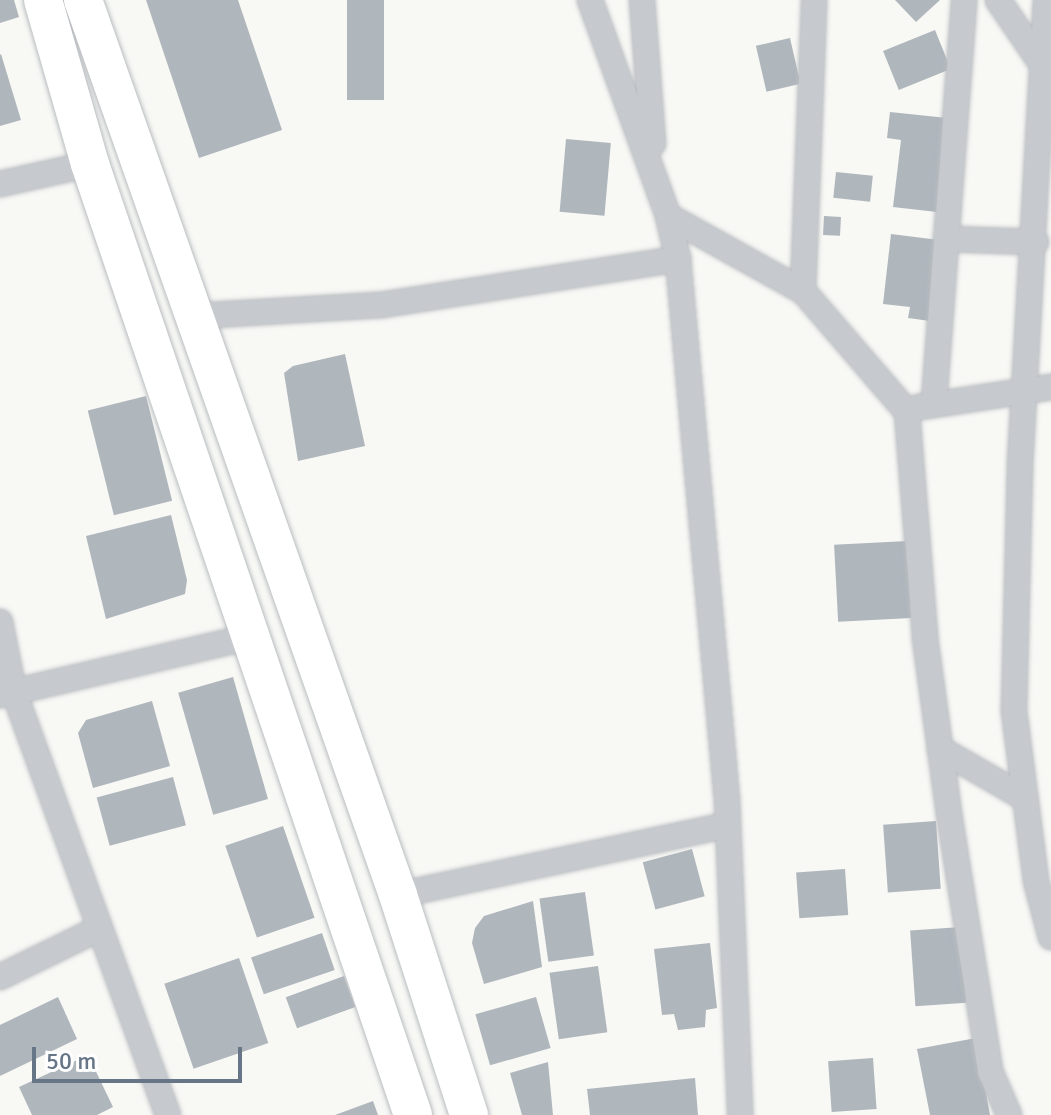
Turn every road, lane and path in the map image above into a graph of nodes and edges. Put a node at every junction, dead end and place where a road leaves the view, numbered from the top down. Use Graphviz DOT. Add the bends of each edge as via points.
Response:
graph roads {
  1 [pos="43,0"];
  2 [pos="83,0"];
  3 [pos="590,0"];
  4 [pos="642,0"];
  5 [pos="814,0"];
  6 [pos="964,0"];
  7 [pos="998,0"];
  8 [pos="1046,0"];
  9 [pos="1041,63"];
  10 [pos="90,164"];
  11 [pos="655,174"];
  12 [pos="0,184"];
  13 [pos="154,194"];
  14 [pos="105,210"];
  15 [pos="668,216"];
  16 [pos="946,239"];
  17 [pos="1036,242"];
  18 [pos="678,259"];
  19 [pos="803,291"];
  20 [pos="194,316"];
  21 [pos="1051,387"];
  22 [pos="1025,389"];
  23 [pos="934,402"];
  24 [pos="907,412"];
  25 [pos="0,622"];
  26 [pos="249,637"];
  27 [pos="0,669"];
  28 [pos="7,693"];
  29 [pos="940,749"];
  30 [pos="1025,798"];
  31 [pos="728,825"];
  32 [pos="398,895"];
  33 [pos="100,928"];
  34 [pos="1051,937"];
  35 [pos="0,977"];
  36 [pos="168,1115"];
  37 [pos="413,1115"];
  38 [pos="469,1115"];
  39 [pos="740,1115"];
  40 [pos="1009,1115"];
  1 -- 10 [label="main road"];
  2 -- 13 [label="main road"];
  3 -- 11 [label="street"];
  4 -- 11 [label="street"];
  5 -- 19 [label="street"];
  6 -- 16 [label="street"];
  7 -- 9 [label="street"];
  8 -- 9 [label="street"];
  9 -- 17 [label="street"];
  10 -- 12 [label="street"];
  10 -- 14 [label="main road"];
  11 -- 15 [label="street"];
  13 -- 14 [label="main road"];
  13 -- 20 [label="main road"];
  14 -- 26 [label="main road"];
  15 -- 18 [label="street"];
  15 -- 19 [label="street"];
  16 -- 17 [label="street"];
  16 -- 23 [label="street"];
  17 -- 22 [label="street"];
  18 -- 20 [label="street" via="381,305"];
  18 -- 31 [label="street"];
  19 -- 24 [label="street"];
  20 -- 32 [label="main road"];
  21 -- 22 [label="street"];
  22 -- 23 [label="street"];
  22 -- 30 [label="street" via="1014,711"];
  23 -- 24 [label="street"];
  24 -- 29 [label="street" via="925,638"];
  25 -- 28 [label="street"];
  26 -- 28 [label="street"];
  26 -- 37 [label="main road"];
  27 -- 28 [label="street"];
  28 -- 33 [label="street"];
  29 -- 30 [label="street"];
  29 -- 40 [label="street" via="990,1071"];
  30 -- 34 [label="street" via="1036,881"];
  31 -- 32 [label="street"];
  31 -- 39 [label="street"];
  32 -- 38 [label="main road"];
  33 -- 35 [label="street"];
  33 -- 36 [label="street"];
}
